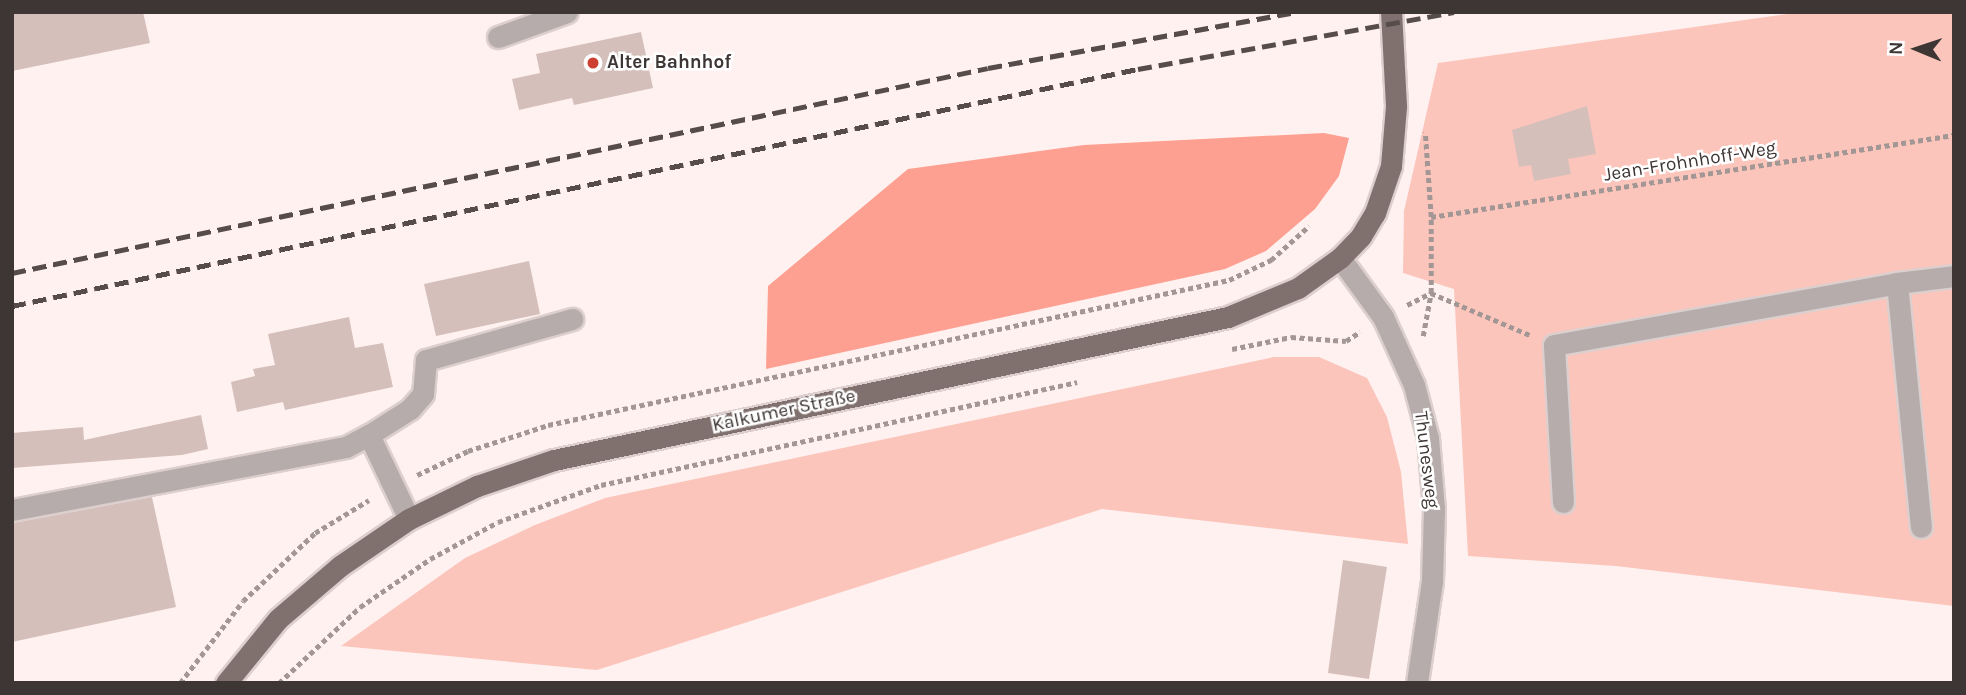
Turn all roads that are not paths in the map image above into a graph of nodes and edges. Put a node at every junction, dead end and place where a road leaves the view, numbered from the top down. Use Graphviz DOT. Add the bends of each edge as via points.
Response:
graph roads {
  1 [pos="567,12"];
  2 [pos="1391,12"];
  3 [pos="498,37"];
  4 [pos="1340,258"];
  5 [pos="1954,276"];
  6 [pos="1897,283"];
  7 [pos="572,319"];
  8 [pos="369,435"];
  9 [pos="1563,502"];
  10 [pos="12,510"];
  11 [pos="410,519"];
  12 [pos="1921,527"];
  13 [pos="226,683"];
  14 [pos="1417,683"];
  1 -- 3 [label="street"];
  2 -- 4 [label="main road, Kalkumer Straße" via="1396,106 1391,166 1375,213"];
  4 -- 11 [label="main road, Kalkumer Straße" via="1298,288 1228,317 554,460 477,486"];
  4 -- 14 [label="street, Thunesweg" via="1382,317 1414,385 1429,450 1434,509 1432,581"];
  5 -- 6 [label="street"];
  6 -- 9 [label="street" via="1554,345"];
  6 -- 12 [label="street"];
  7 -- 8 [label="street" via="426,360 423,394 410,409"];
  8 -- 10 [label="street" via="346,447"];
  8 -- 11 [label="street"];
  11 -- 13 [label="main road, Kalkumer Straße" via="340,566 278,619"];
}
